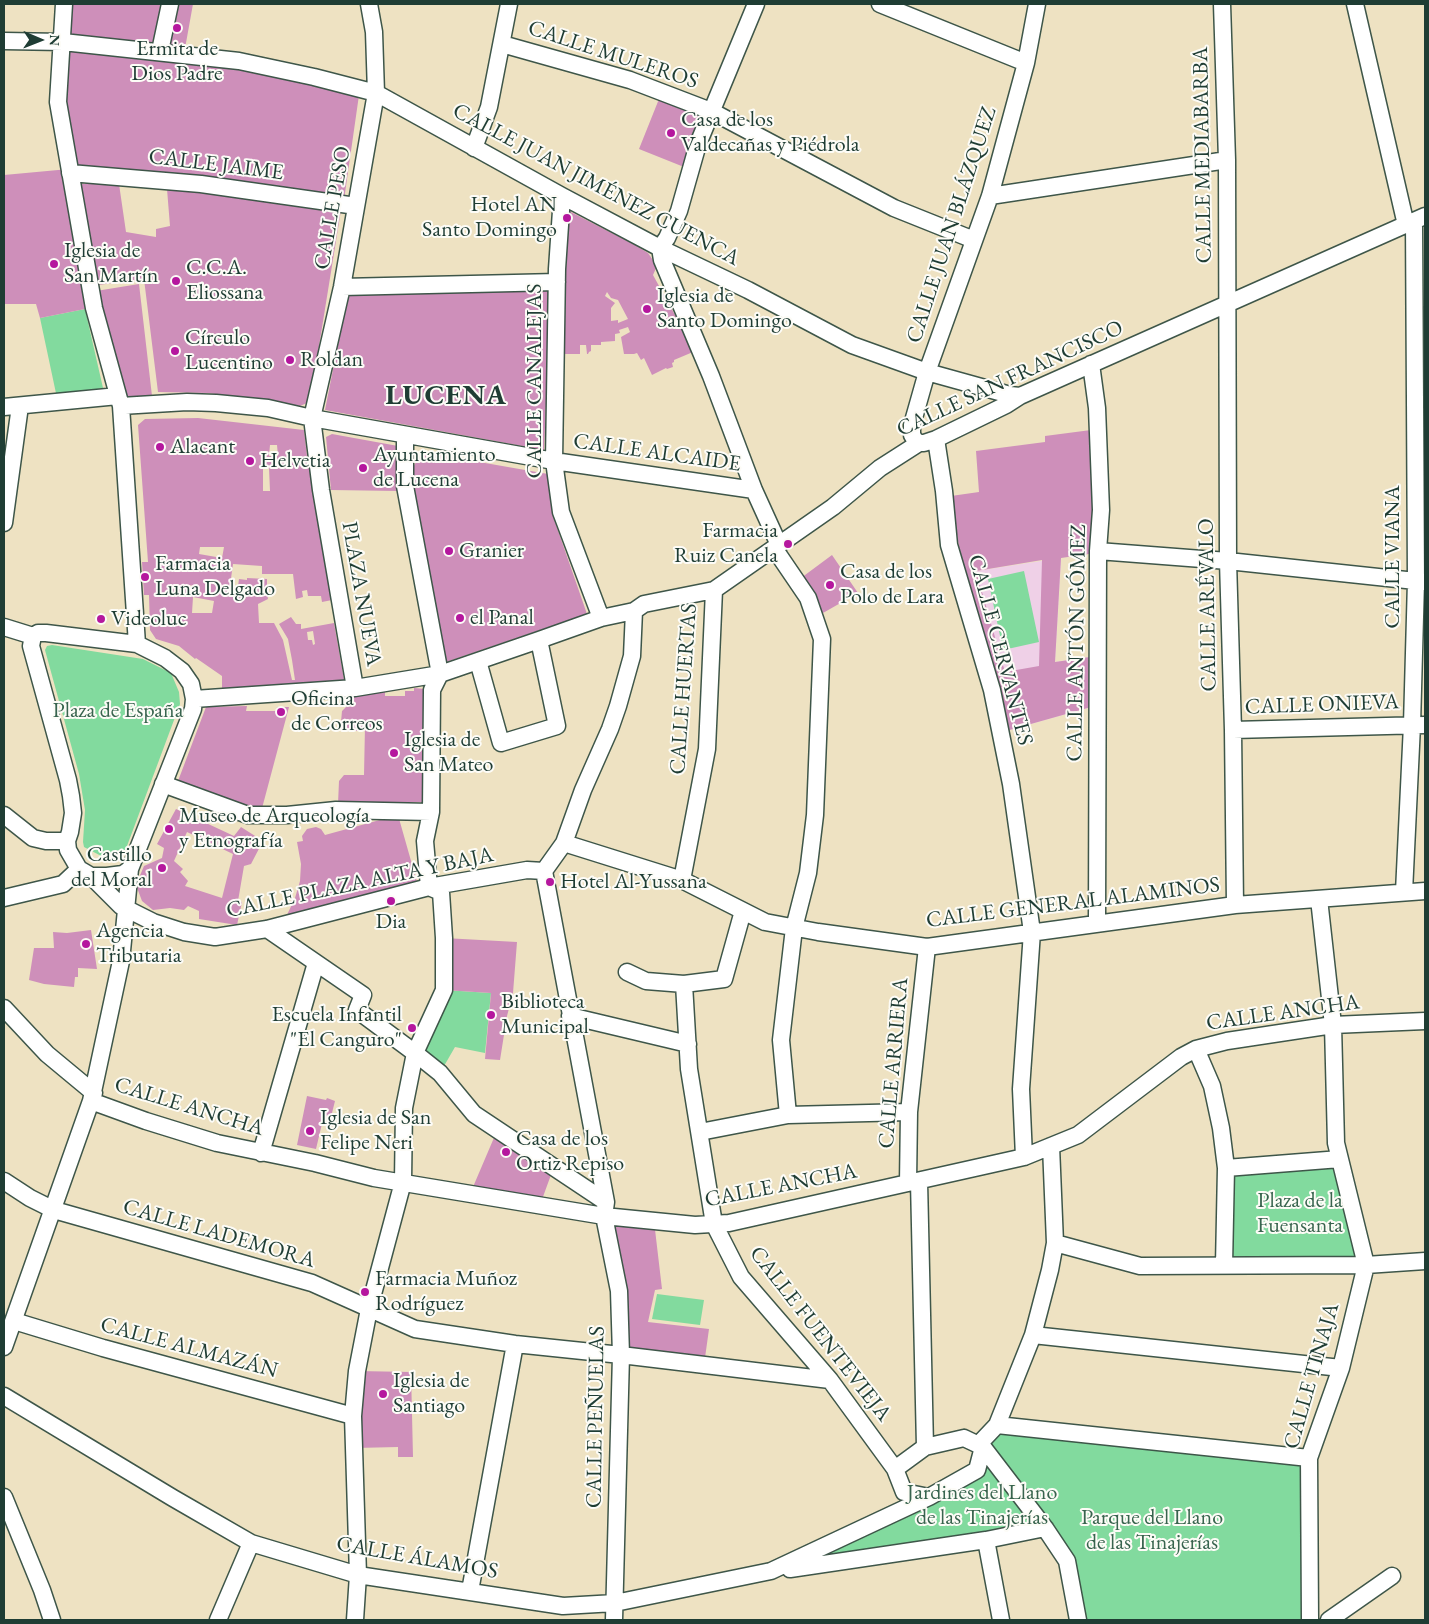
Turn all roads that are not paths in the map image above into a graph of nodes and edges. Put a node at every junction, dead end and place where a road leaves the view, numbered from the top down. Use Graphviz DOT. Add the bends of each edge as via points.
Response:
graph roads {
  1 [pos="64,4"];
  2 [pos="170,4"];
  3 [pos="370,4"];
  4 [pos="509,4"];
  5 [pos="756,4"];
  6 [pos="880,4"];
  7 [pos="1037,4"];
  8 [pos="1222,4"];
  9 [pos="1355,4"];
  10 [pos="4,41"];
  11 [pos="63,42"];
  12 [pos="502,44"];
  13 [pos="160,51"];
  14 [pos="1026,64"];
  15 [pos="376,93"];
  16 [pos="711,111"];
  17 [pos="474,148"];
  18 [pos="1227,160"];
  19 [pos="70,173"];
  20 [pos="562,196"];
  21 [pos="990,196"];
  22 [pos="356,206"];
  23 [pos="1415,221"];
  24 [pos="974,240"];
  25 [pos="660,248"];
  26 [pos="557,282"];
  27 [pos="342,287"];
  28 [pos="1228,304"];
  29 [pos="1090,364"];
  30 [pos="927,372"];
  31 [pos="1020,396"];
  32 [pos="119,401"];
  33 [pos="12,406"];
  34 [pos="312,418"];
  35 [pos="405,435"];
  36 [pos="936,438"];
  37 [pos="919,443"];
  38 [pos="554,461"];
  39 [pos="754,490"];
  40 [pos="4,523"];
  41 [pos="776,546"];
  42 [pos="1098,551"];
  43 [pos="1228,561"];
  44 [pos="1421,582"];
  45 [pos="714,590"];
  46 [pos="634,611"];
  47 [pos="600,618"];
  48 [pos="4,627"];
  49 [pos="33,636"];
  50 [pos="539,640"];
  51 [pos="137,644"];
  52 [pos="478,661"];
  53 [pos="440,674"];
  54 [pos="355,688"];
  55 [pos="194,699"];
  56 [pos="1419,725"];
  57 [pos="1233,730"];
  58 [pos="163,784"];
  59 [pos="430,812"];
  60 [pos="4,814"];
  61 [pos="67,841"];
  62 [pos="564,843"];
  63 [pos="130,870"];
  64 [pos="544,871"];
  65 [pos="85,872"];
  66 [pos="682,880"];
  67 [pos="429,887"];
  68 [pos="1425,890"];
  69 [pos="1404,892"];
  70 [pos="4,898"];
  71 [pos="1318,899"];
  72 [pos="1235,905"];
  73 [pos="127,909"];
  74 [pos="743,911"];
  75 [pos="1097,924"];
  76 [pos="794,928"];
  77 [pos="267,929"];
  78 [pos="1032,932"];
  79 [pos="927,947"];
  80 [pos="316,963"];
  81 [pos="627,972"];
  82 [pos="684,984"];
  83 [pos="4,1008"];
  84 [pos="570,1016"];
  85 [pos="1425,1021"];
  86 [pos="1334,1025"];
  87 [pos="688,1044"];
  88 [pos="1196,1049"];
  89 [pos="415,1053"];
  90 [pos="93,1097"];
  91 [pos="909,1112"];
  92 [pos="788,1116"];
  93 [pos="700,1132"];
  94 [pos="1051,1146"];
  95 [pos="262,1153"];
  96 [pos="1024,1157"];
  97 [pos="1340,1159"];
  98 [pos="1226,1168"];
  99 [pos="4,1181"];
  100 [pos="403,1182"];
  101 [pos="914,1182"];
  102 [pos="605,1209"];
  103 [pos="54,1210"];
  104 [pos="714,1224"];
  105 [pos="1054,1243"];
  106 [pos="1425,1261"];
  107 [pos="1224,1265"];
  108 [pos="1366,1265"];
  109 [pos="369,1309"];
  110 [pos="14,1321"];
  111 [pos="1033,1335"];
  112 [pos="515,1344"];
  113 [pos="4,1347"];
  114 [pos="621,1355"];
  115 [pos="1341,1368"];
  116 [pos="830,1380"];
  117 [pos="4,1396"];
  118 [pos="353,1416"];
  119 [pos="997,1425"];
  120 [pos="925,1446"];
  121 [pos="981,1446"];
  122 [pos="1309,1458"];
  123 [pos="895,1469"];
  124 [pos="4,1497"];
  125 [pos="929,1497"];
  126 [pos="1044,1528"];
  127 [pos="986,1540"];
  128 [pos="251,1543"];
  129 [pos="771,1571"];
  130 [pos="358,1575"];
  131 [pos="1392,1576"];
  132 [pos="42,1590"];
  133 [pos="470,1591"];
  134 [pos="614,1603"];
  135 [pos="52,1620"];
  136 [pos="64,1620"];
  137 [pos="218,1620"];
  138 [pos="355,1620"];
  139 [pos="614,1620"];
  140 [pos="1000,1620"];
  141 [pos="1078,1620"];
  142 [pos="1310,1620"];
  143 [pos="1329,1620"];
  1 -- 11 [label="street"];
  2 -- 13 [label="street"];
  3 -- 15 [label="street, CALLE PESO"];
  4 -- 12 [label="street"];
  5 -- 16 [label="street"];
  6 -- 14 [label="street"];
  7 -- 14 [label="street, CALLE JUAN BLÁZQUEZ"];
  8 -- 18 [label="street, CALLE MEDIABARBA"];
  9 -- 23 [label="street, CALLE VIANA"];
  10 -- 11 [label="street, CALLE JUAN JIMÉNEZ CUENCA"];
  11 -- 13 [label="street, CALLE JUAN JIMÉNEZ CUENCA"];
  11 -- 19 [label="street" via="58,102"];
  12 -- 16 [label="street, CALLE MULEROS" via="630,80"];
  12 -- 17 [label="street" via="489,107"];
  13 -- 15 [label="street, CALLE JUAN JIMÉNEZ CUENCA" via="240,61"];
  14 -- 21 [label="street, CALLE JUAN BLÁZQUEZ"];
  15 -- 17 [label="street, CALLE JUAN JIMÉNEZ CUENCA"];
  15 -- 22 [label="street, CALLE PESO"];
  16 -- 24 [label="street, CALLE MULEROS" via="894,208"];
  16 -- 25 [label="street" via="679,211"];
  17 -- 20 [label="street, CALLE JUAN JIMÉNEZ CUENCA"];
  18 -- 21 [label="street"];
  18 -- 28 [label="street, CALLE MEDIABARBA"];
  19 -- 22 [label="street, CALLE JAIME" via="201,184"];
  19 -- 32 [label="street" via="94,308"];
  20 -- 25 [label="street, CALLE JUAN JIMÉNEZ CUENCA"];
  20 -- 26 [label="street, CALLE CANALEJAS"];
  21 -- 24 [label="street, CALLE JUAN BLÁZQUEZ"];
  22 -- 27 [label="street, CALLE PESO"];
  23 -- 28 [label="street, CALLE SAN FRANCISCO"];
  23 -- 44 [label="street, CALLE VIANA"];
  24 -- 30 [label="street, CALLE JUAN BLÁZQUEZ"];
  25 -- 30 [label="street, CALLE JUAN JIMÉNEZ CUENCA" via="852,345"];
  25 -- 39 [label="street"];
  26 -- 27 [label="street"];
  26 -- 38 [label="street, CALLE CANALEJAS"];
  27 -- 34 [label="street, CALLE PESO"];
  28 -- 29 [label="street, CALLE SAN FRANCISCO"];
  28 -- 43 [label="street, CALLE ARÉVALO"];
  29 -- 31 [label="street, CALLE SAN FRANCISCO"];
  29 -- 42 [label="street, CALLE ANTÓN GÓMEZ" via="1100,456"];
  30 -- 31 [label="street, CALLE JUAN JIMÉNEZ CUENCA"];
  30 -- 37 [label="street, CALLE JUAN BLÁZQUEZ" via="912,425 912,435"];
  31 -- 36 [label="street, CALLE SAN FRANCISCO" via="1006,406"];
  32 -- 33 [label="street, CALLE ALCAIDE"];
  32 -- 34 [label="street, CALLE ALCAIDE" via="216,403 268,408"];
  32 -- 51 [label="street"];
  33 -- 40 [label="street"];
  34 -- 35 [label="street, CALLE ALCAIDE"];
  34 -- 54 [label="street, PLAZA NUEVA"];
  35 -- 38 [label="street, CALLE ALCAIDE"];
  35 -- 53 [label="street" via="405,486"];
  36 -- 37 [label="street, CALLE SAN FRANCISCO"];
  36 -- 78 [label="street, CALLE CERVANTES" via="949,545 992,690 1011,784"];
  37 -- 41 [label="street, CALLE SAN FRANCISCO" via="880,468 833,507"];
  38 -- 39 [label="street, CALLE ALCAIDE"];
  38 -- 47 [label="street, CALLE CANALEJAS" via="561,512"];
  39 -- 41 [label="street"];
  41 -- 45 [label="street, CALLE SAN FRANCISCO"];
  41 -- 76 [label="street" via="808,598 822,639 815,815 808,873"];
  42 -- 43 [label="street"];
  42 -- 75 [label="street, CALLE ANTÓN GÓMEZ"];
  43 -- 44 [label="street"];
  43 -- 57 [label="street, CALLE ARÉVALO"];
  44 -- 56 [label="street, CALLE VIANA"];
  45 -- 46 [label="street, CALLE SAN FRANCISCO" via="644,604"];
  45 -- 66 [label="street, CALLE HUERTAS" via="707,749"];
  46 -- 47 [label="street, CALLE SAN FRANCISCO"];
  46 -- 62 [label="street" via="629,668 610,729"];
  47 -- 50 [label="street, CALLE SAN FRANCISCO"];
  48 -- 49 [label="street"];
  49 -- 51 [label="street" via="46,633"];
  49 -- 61 [label="street" via="31,646 71,796 73,813"];
  50 -- 52 [label="street, PLAZA NUEVA"];
  50 -- 52 [label="street" via="557,726 501,743"];
  51 -- 55 [label="street" via="182,671 191,684"];
  52 -- 53 [label="street, PLAZA NUEVA"];
  53 -- 54 [label="street, PLAZA NUEVA"];
  53 -- 59 [label="street" via="432,690"];
  54 -- 55 [label="street"];
  55 -- 58 [label="street"];
  56 -- 57 [label="street, CALLE ONIEVA"];
  56 -- 69 [label="street, CALLE VIANA"];
  57 -- 72 [label="street, CALLE ARÉVALO"];
  58 -- 59 [label="street" via="248,815 336,810"];
  58 -- 63 [label="street"];
  59 -- 67 [label="street" via="425,841"];
  60 -- 61 [label="street" via="33,838"];
  61 -- 65 [label="street" via="68,850"];
  62 -- 64 [label="street"];
  62 -- 66 [label="street, CALLE GENERAL ALAMINOS"];
  63 -- 65 [label="street" via="107,876"];
  63 -- 73 [label="street"];
  64 -- 67 [label="street, CALLE PLAZA ALTA Y BAJA" via="527,870"];
  64 -- 84 [label="street, CALLE PEÑUELAS"];
  65 -- 70 [label="street" via="63,884"];
  65 -- 73 [label="street, CALLE PLAZA ALTA Y BAJA"];
  66 -- 74 [label="street, CALLE GENERAL ALAMINOS"];
  67 -- 77 [label="street, CALLE PLAZA ALTA Y BAJA"];
  67 -- 89 [label="street" via="441,892 444,990"];
  68 -- 69 [label="street, CALLE GENERAL ALAMINOS"];
  69 -- 71 [label="street, CALLE GENERAL ALAMINOS"];
  71 -- 72 [label="street, CALLE GENERAL ALAMINOS"];
  71 -- 86 [label="street"];
  72 -- 75 [label="street, CALLE GENERAL ALAMINOS"];
  73 -- 77 [label="street, CALLE PLAZA ALTA Y BAJA" via="184,932 215,937"];
  73 -- 90 [label="street" via="121,962"];
  74 -- 76 [label="street, CALLE GENERAL ALAMINOS" via="765,922"];
  74 -- 82 [label="street" via="724,979"];
  75 -- 78 [label="street, CALLE GENERAL ALAMINOS"];
  76 -- 79 [label="street, CALLE GENERAL ALAMINOS"];
  76 -- 92 [label="street" via="781,1040"];
  77 -- 80 [label="street"];
  78 -- 79 [label="street, CALLE GENERAL ALAMINOS"];
  78 -- 96 [label="street, CALLE CERVANTES" via="1021,1089"];
  79 -- 91 [label="street, CALLE ARRIERA"];
  80 -- 89 [label="street" via="363,995 357,1010"];
  80 -- 95 [label="street"];
  81 -- 82 [label="street" via="646,981"];
  82 -- 87 [label="street, CALLE FUENTEVIEJA"];
  83 -- 90 [label="street, CALLE ANCHA"];
  84 -- 87 [label="street"];
  84 -- 102 [label="street, CALLE PEÑUELAS"];
  85 -- 86 [label="street, CALLE ANCHA"];
  86 -- 88 [label="street, CALLE ANCHA" via="1227,1041"];
  86 -- 97 [label="street" via="1336,1143"];
  87 -- 93 [label="street, CALLE FUENTEVIEJA"];
  88 -- 94 [label="street, CALLE ANCHA" via="1078,1135"];
  88 -- 98 [label="street" via="1212,1086"];
  89 -- 100 [label="street" via="404,1108"];
  89 -- 102 [label="street" via="440,1073 474,1114"];
  90 -- 95 [label="street, CALLE ANCHA" via="146,1121"];
  90 -- 103 [label="street"];
  91 -- 92 [label="street"];
  91 -- 101 [label="street, CALLE ARRIERA"];
  92 -- 93 [label="street"];
  93 -- 104 [label="street, CALLE FUENTEVIEJA"];
  94 -- 96 [label="street, CALLE ANCHA"];
  94 -- 105 [label="street"];
  95 -- 100 [label="street, CALLE ANCHA"];
  96 -- 101 [label="street, CALLE ANCHA"];
  97 -- 98 [label="street"];
  97 -- 108 [label="street"];
  98 -- 107 [label="street"];
  99 -- 103 [label="street, CALLE LADEMORA"];
  100 -- 102 [label="street, CALLE ANCHA"];
  100 -- 109 [label="street"];
  101 -- 104 [label="street, CALLE ANCHA"];
  101 -- 120 [label="street, CALLE ARRIERA"];
  102 -- 104 [label="street, CALLE ANCHA" via="695,1225"];
  102 -- 114 [label="street, CALLE PEÑUELAS" via="619,1291"];
  103 -- 109 [label="street, CALLE LADEMORA" via="312,1283"];
  103 -- 110 [label="street"];
  104 -- 116 [label="street, CALLE FUENTEVIEJA" via="741,1277"];
  105 -- 107 [label="street" via="1140,1266"];
  105 -- 111 [label="street"];
  106 -- 108 [label="street"];
  107 -- 108 [label="street"];
  108 -- 115 [label="street, CALLE TINAJA"];
  109 -- 112 [label="street, CALLE LADEMORA" via="415,1329"];
  109 -- 118 [label="street" via="357,1371"];
  110 -- 113 [label="street"];
  110 -- 118 [label="street, CALLE ALMAZÁN"];
  111 -- 115 [label="street"];
  111 -- 119 [label="street"];
  112 -- 114 [label="street, CALLE LADEMORA"];
  112 -- 133 [label="street"];
  114 -- 116 [label="street, CALLE LADEMORA"];
  114 -- 134 [label="street, CALLE PEÑUELAS"];
  115 -- 122 [label="street, CALLE TINAJA"];
  116 -- 123 [label="street, CALLE FUENTEVIEJA"];
  117 -- 128 [label="street, CALLE ÁLAMOS"];
  118 -- 130 [label="street"];
  119 -- 121 [label="street"];
  119 -- 122 [label="street"];
  120 -- 121 [label="street" via="964,1438"];
  120 -- 123 [label="street"];
  121 -- 125 [label="street, CALLE ÁLAMOS" via="977,1470"];
  121 -- 126 [label="street"];
  122 -- 142 [label="street, CALLE TINAJA"];
  123 -- 125 [label="street, CALLE FUENTEVIEJA" via="904,1492"];
  124 -- 132 [label="street"];
  125 -- 129 [label="street, CALLE ÁLAMOS"];
  126 -- 127 [label="street, CALLE ÁLAMOS"];
  126 -- 141 [label="street" via="1067,1561"];
  127 -- 129 [label="street, CALLE ÁLAMOS"];
  127 -- 140 [label="street"];
  128 -- 130 [label="street, CALLE ÁLAMOS"];
  128 -- 137 [label="street"];
  129 -- 134 [label="street, CALLE ÁLAMOS"];
  130 -- 133 [label="street, CALLE ÁLAMOS"];
  130 -- 138 [label="street"];
  131 -- 143 [label="street"];
  132 -- 135 [label="street"];
  132 -- 136 [label="street"];
  133 -- 134 [label="street, CALLE ÁLAMOS" via="563,1606"];
  134 -- 139 [label="street, CALLE PEÑUELAS"];
}
